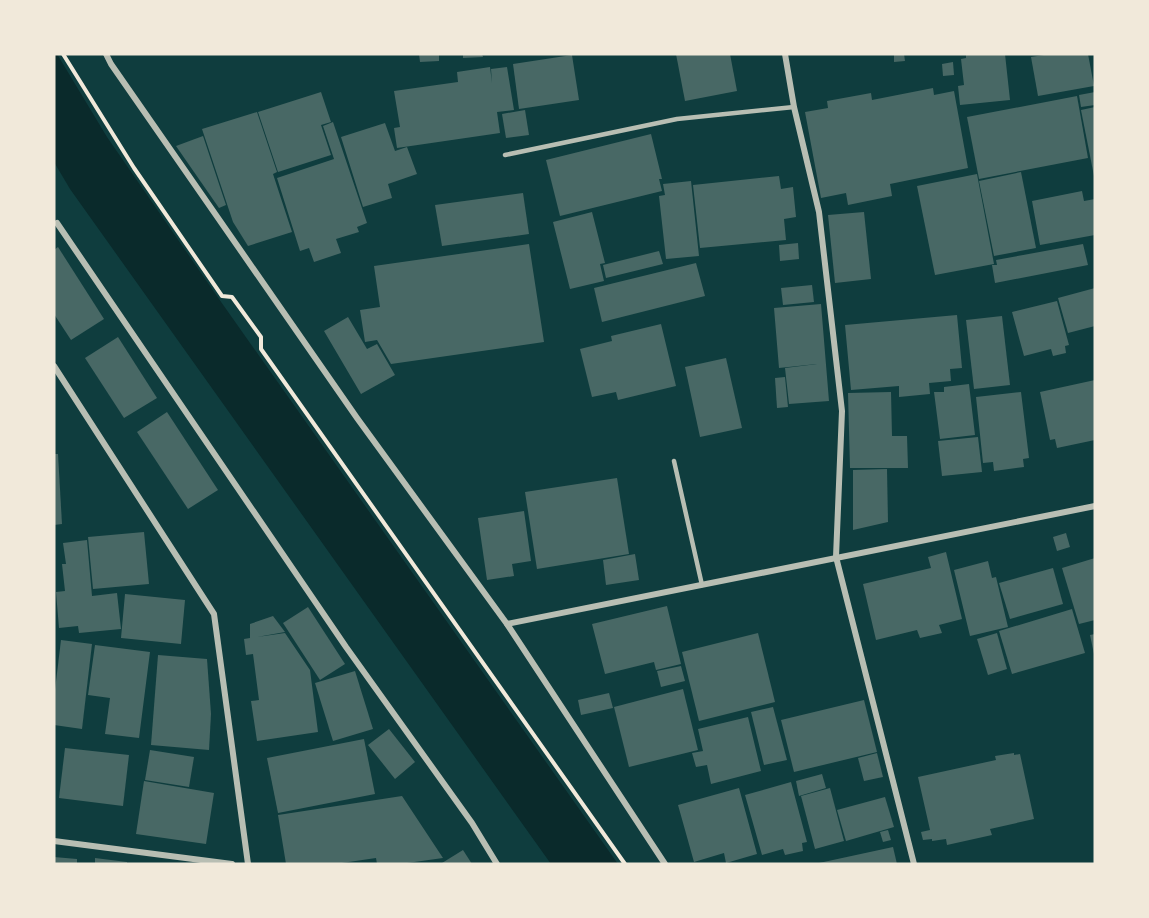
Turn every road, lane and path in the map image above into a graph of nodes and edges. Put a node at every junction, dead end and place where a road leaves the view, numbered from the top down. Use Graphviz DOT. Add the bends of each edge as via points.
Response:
graph roads {
  1 [pos="63,54"];
  2 [pos="106,54"];
  3 [pos="785,54"];
  4 [pos="794,107"];
  5 [pos="505,155"];
  6 [pos="55,222"];
  7 [pos="54,366"];
  8 [pos="675,461"];
  9 [pos="1095,506"];
  10 [pos="836,557"];
  11 [pos="702,585"];
  12 [pos="507,624"];
  13 [pos="54,841"];
  14 [pos="232,864"];
  15 [pos="248,864"];
  16 [pos="497,864"];
  17 [pos="625,864"];
  18 [pos="665,864"];
  19 [pos="914,864"];
  1 -- 17 [label="path" via="134,168 222,296 232,297 261,337 261,349"];
  2 -- 12 [label="street" via="350,408"];
  3 -- 4 [label="street"];
  4 -- 5 [label="lane" via="677,119"];
  4 -- 10 [label="street" via="819,212 842,411"];
  6 -- 16 [label="street"];
  7 -- 15 [label="street" via="214,614"];
  8 -- 11 [label="lane"];
  9 -- 10 [label="street"];
  10 -- 11 [label="street"];
  10 -- 19 [label="street"];
  11 -- 12 [label="street"];
  12 -- 18 [label="street"];
  13 -- 14 [label="street"];
}
